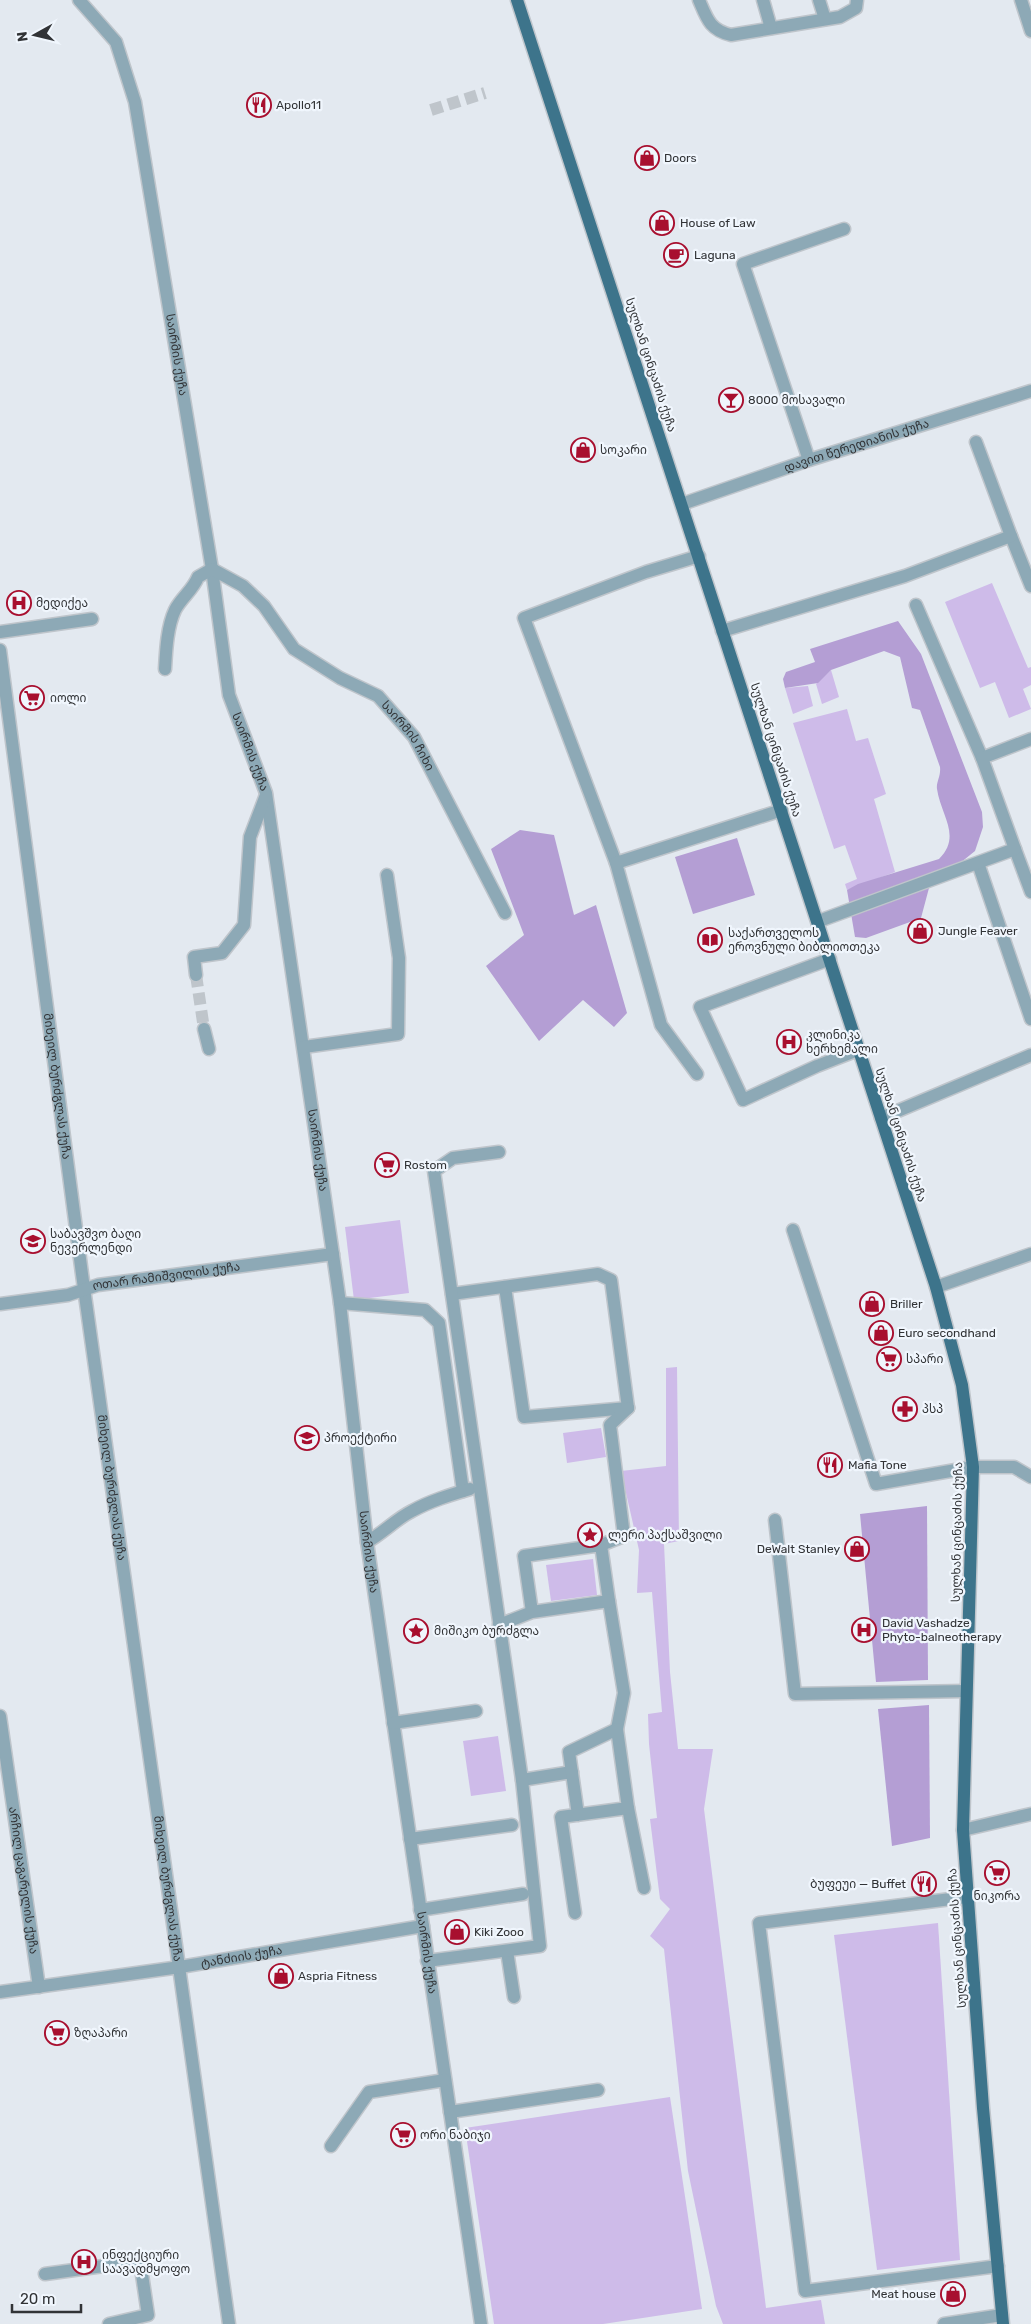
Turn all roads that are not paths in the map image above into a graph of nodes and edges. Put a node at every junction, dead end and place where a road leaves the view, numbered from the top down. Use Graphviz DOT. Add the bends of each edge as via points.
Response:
graph roads {
  1 [pos="79,0"];
  2 [pos="517,0"];
  3 [pos="699,0"];
  4 [pos="763,0"];
  5 [pos="819,0"];
  6 [pos="857,0"];
  7 [pos="1021,0"];
  8 [pos="825,19"];
  9 [pos="771,28"];
  10 [pos="1031,31"];
  11 [pos="844,229"];
  12 [pos="1031,391"];
  13 [pos="976,442"];
  14 [pos="809,460"];
  15 [pos="682,504"];
  16 [pos="1011,536"];
  17 [pos="699,556"];
  18 [pos="212,569"];
  19 [pos="1031,586"];
  20 [pos="916,605"];
  21 [pos="92,619"];
  22 [pos="722,631"];
  23 [pos="0,632"];
  24 [pos="0,650"];
  25 [pos="164,669"];
  26 [pos="1031,739"];
  27 [pos="982,758"];
  28 [pos="266,793"];
  29 [pos="782,810"];
  30 [pos="1016,849"];
  31 [pos="616,863"];
  32 [pos="978,863"];
  33 [pos="387,875"];
  34 [pos="1031,892"];
  35 [pos="505,913"];
  36 [pos="819,921"];
  37 [pos="830,959"];
  38 [pos="196,975"];
  39 [pos="1031,1019"];
  40 [pos="204,1029"];
  41 [pos="304,1047"];
  42 [pos="209,1049"];
  43 [pos="858,1050"];
  44 [pos="1031,1055"];
  45 [pos="698,1074"];
  46 [pos="881,1118"];
  47 [pos="499,1152"];
  48 [pos="793,1230"];
  49 [pos="333,1254"];
  50 [pos="1031,1254"];
  51 [pos="505,1287"];
  52 [pos="936,1287"];
  53 [pos="85,1290"];
  54 [pos="452,1294"];
  55 [pos="340,1302"];
  56 [pos="0,1304"];
  57 [pos="628,1408"];
  58 [pos="973,1467"];
  59 [pos="1031,1477"];
  60 [pos="480,1487"];
  61 [pos="463,1492"];
  62 [pos="775,1520"];
  63 [pos="367,1542"];
  64 [pos="601,1545"];
  65 [pos="609,1601"];
  66 [pos="532,1612"];
  67 [pos="499,1625"];
  68 [pos="966,1691"];
  69 [pos="476,1711"];
  70 [pos="0,1716"];
  71 [pos="393,1724"];
  72 [pos="617,1729"];
  73 [pos="572,1772"];
  74 [pos="522,1780"];
  75 [pos="628,1808"];
  76 [pos="1031,1814"];
  77 [pos="578,1815"];
  78 [pos="512,1825"];
  79 [pos="963,1830"];
  80 [pos="410,1839"];
  81 [pos="644,1888"];
  82 [pos="523,1894"];
  83 [pos="967,1898"];
  84 [pos="420,1910"];
  85 [pos="575,1913"];
  86 [pos="423,1926"];
  87 [pos="507,1951"];
  88 [pos="428,1961"];
  89 [pos="180,1967"];
  90 [pos="39,1987"];
  91 [pos="0,1992"];
  92 [pos="514,1997"];
  93 [pos="445,2080"];
  94 [pos="598,2090"];
  95 [pos="450,2112"];
  96 [pos="331,2146"];
  97 [pos="998,2266"];
  98 [pos="45,2274"];
  99 [pos="149,2319"];
  100 [pos="1002,2319"];
  101 [pos="109,2324"];
  102 [pos="229,2324"];
  103 [pos="481,2324"];
  104 [pos="944,2324"];
  1 -- 18 [label="street, საირმის ქუჩა" via="116,42 135,102"];
  2 -- 15 [label="main road, სულხან ცინცაძის ქუჩა"];
  3 -- 9 [label="street" via="709,25 719,32 731,35"];
  4 -- 9 [label="street"];
  5 -- 8 [label="street"];
  6 -- 8 [label="street" via="856,8 840,17"];
  7 -- 10 [label="street"];
  8 -- 9 [label="street"];
  11 -- 14 [label="street" via="743,264"];
  12 -- 14 [label="street, დავით წერედიანის ქუჩა"];
  13 -- 16 [label="street"];
  14 -- 15 [label="street, დავით წერედიანის ქუჩა"];
  15 -- 17 [label="main road, სულხან ცინცაძის ქუჩა"];
  16 -- 19 [label="street"];
  16 -- 22 [label="street" via="905,576"];
  17 -- 22 [label="main road, სულხან ცინცაძის ქუჩა"];
  17 -- 31 [label="street" via="646,572 524,618"];
  18 -- 25 [label="street" via="198,577 175,610"];
  18 -- 28 [label="street, საირმის ქუჩა" via="229,695"];
  18 -- 35 [label="street, საირმის ჩიხი" via="243,586 264,606 294,649 340,678 378,696 414,738"];
  20 -- 27 [label="street"];
  21 -- 23 [label="street"];
  22 -- 29 [label="main road, სულხან ცინცაძის ქუჩა"];
  24 -- 53 [label="street, მიხეილ ბურძგლას ქუჩა"];
  26 -- 27 [label="street"];
  27 -- 30 [label="street"];
  28 -- 38 [label="street" via="250,837 244,926 222,953 194,957"];
  28 -- 41 [label="street, საირმის ქუჩა"];
  29 -- 31 [label="street"];
  29 -- 36 [label="main road, სულხან ცინცაძის ქუჩა"];
  30 -- 32 [label="street"];
  30 -- 34 [label="street"];
  31 -- 45 [label="street" via="661,1025"];
  32 -- 36 [label="street"];
  32 -- 39 [label="street"];
  33 -- 41 [label="street" via="399,958 398,1034"];
  36 -- 37 [label="main road, სულხან ცინცაძის ქუჩა"];
  37 -- 43 [label="main road, სულხან ცინცაძის ქუჩა"];
  37 -- 43 [label="street" via="700,1006 743,1100"];
  40 -- 42 [label="street"];
  41 -- 49 [label="street, საირმის ქუჩა"];
  43 -- 46 [label="main road, სულხან ცინცაძის ქუჩა"];
  44 -- 46 [label="street"];
  46 -- 52 [label="main road, სულხან ცინცაძის ქუჩა"];
  47 -- 54 [label="street" via="453,1158 434,1171"];
  48 -- 58 [label="street" via="876,1484"];
  49 -- 53 [label="street, ოთარ რამიშვილის ქუჩა" via="98,1285"];
  49 -- 55 [label="street, საირმის ქუჩა"];
  50 -- 52 [label="street"];
  51 -- 54 [label="street"];
  51 -- 57 [label="street" via="524,1417"];
  51 -- 57 [label="street" via="598,1274 611,1280"];
  52 -- 58 [label="main road, სულხან ცინცაძის ქუჩა" via="962,1385"];
  53 -- 56 [label="street, ოთარ რამიშვილის ქუჩა"];
  53 -- 89 [label="street, მიხეილ ბურძგლას ქუჩა"];
  54 -- 60 [label="street"];
  55 -- 61 [label="street" via="425,1310 439,1323"];
  55 -- 63 [label="street, საირმის ქუჩა"];
  57 -- 64 [label="street" via="610,1425 624,1536"];
  58 -- 59 [label="street" via="1014,1466"];
  58 -- 68 [label="main road, სულხან ცინცაძის ქუჩა"];
  60 -- 61 [label="street"];
  60 -- 67 [label="street"];
  61 -- 63 [label="street" via="434,1500 410,1512"];
  62 -- 68 [label="street" via="795,1694"];
  63 -- 71 [label="street, საირმის ქუჩა"];
  64 -- 65 [label="street"];
  64 -- 66 [label="street" via="524,1556"];
  65 -- 66 [label="street"];
  65 -- 72 [label="street" via="624,1693"];
  66 -- 67 [label="street"];
  67 -- 74 [label="street"];
  68 -- 79 [label="main road, სულხან ცინცაძის ქუჩა"];
  69 -- 71 [label="street"];
  70 -- 90 [label="street, არჩილ ცაგარელის ქუჩა"];
  71 -- 80 [label="street, საირმის ქუჩა"];
  72 -- 73 [label="street" via="569,1752"];
  72 -- 75 [label="street"];
  73 -- 74 [label="street"];
  73 -- 77 [label="street"];
  74 -- 87 [label="street" via="540,1946"];
  75 -- 77 [label="street"];
  75 -- 81 [label="street"];
  76 -- 79 [label="street"];
  77 -- 85 [label="street" via="561,1817"];
  78 -- 80 [label="street"];
  79 -- 83 [label="main road, სულხან ცინცაძის ქუჩა"];
  80 -- 84 [label="street, საირმის ქუჩა"];
  82 -- 84 [label="street"];
  83 -- 97 [label="main road, სულხან ცინცაძის ქუჩა"];
  83 -- 97 [label="street" via="759,1923 805,2291"];
  84 -- 86 [label="street, საირმის ქუჩა"];
  86 -- 88 [label="street, საირმის ქუჩა"];
  86 -- 89 [label="street, ტანძიის ქუჩა"];
  87 -- 88 [label="street"];
  87 -- 92 [label="street"];
  88 -- 93 [label="street, საირმის ქუჩა"];
  89 -- 90 [label="street, ტანძიის ქუჩა"];
  89 -- 102 [label="street, მიხეილ ბურძგლას ქუჩა"];
  90 -- 91 [label="street, ტანძიის ქუჩა"];
  93 -- 95 [label="street, საირმის ქუჩა"];
  93 -- 96 [label="street" via="369,2092"];
  94 -- 95 [label="street"];
  95 -- 103 [label="street, საირმის ქუჩა"];
  97 -- 100 [label="main road, სულხან ცინცაძის ქუჩა"];
  98 -- 99 [label="street" via="140,2261"];
  99 -- 101 [label="street"];
  100 -- 104 [label="street"];
}
